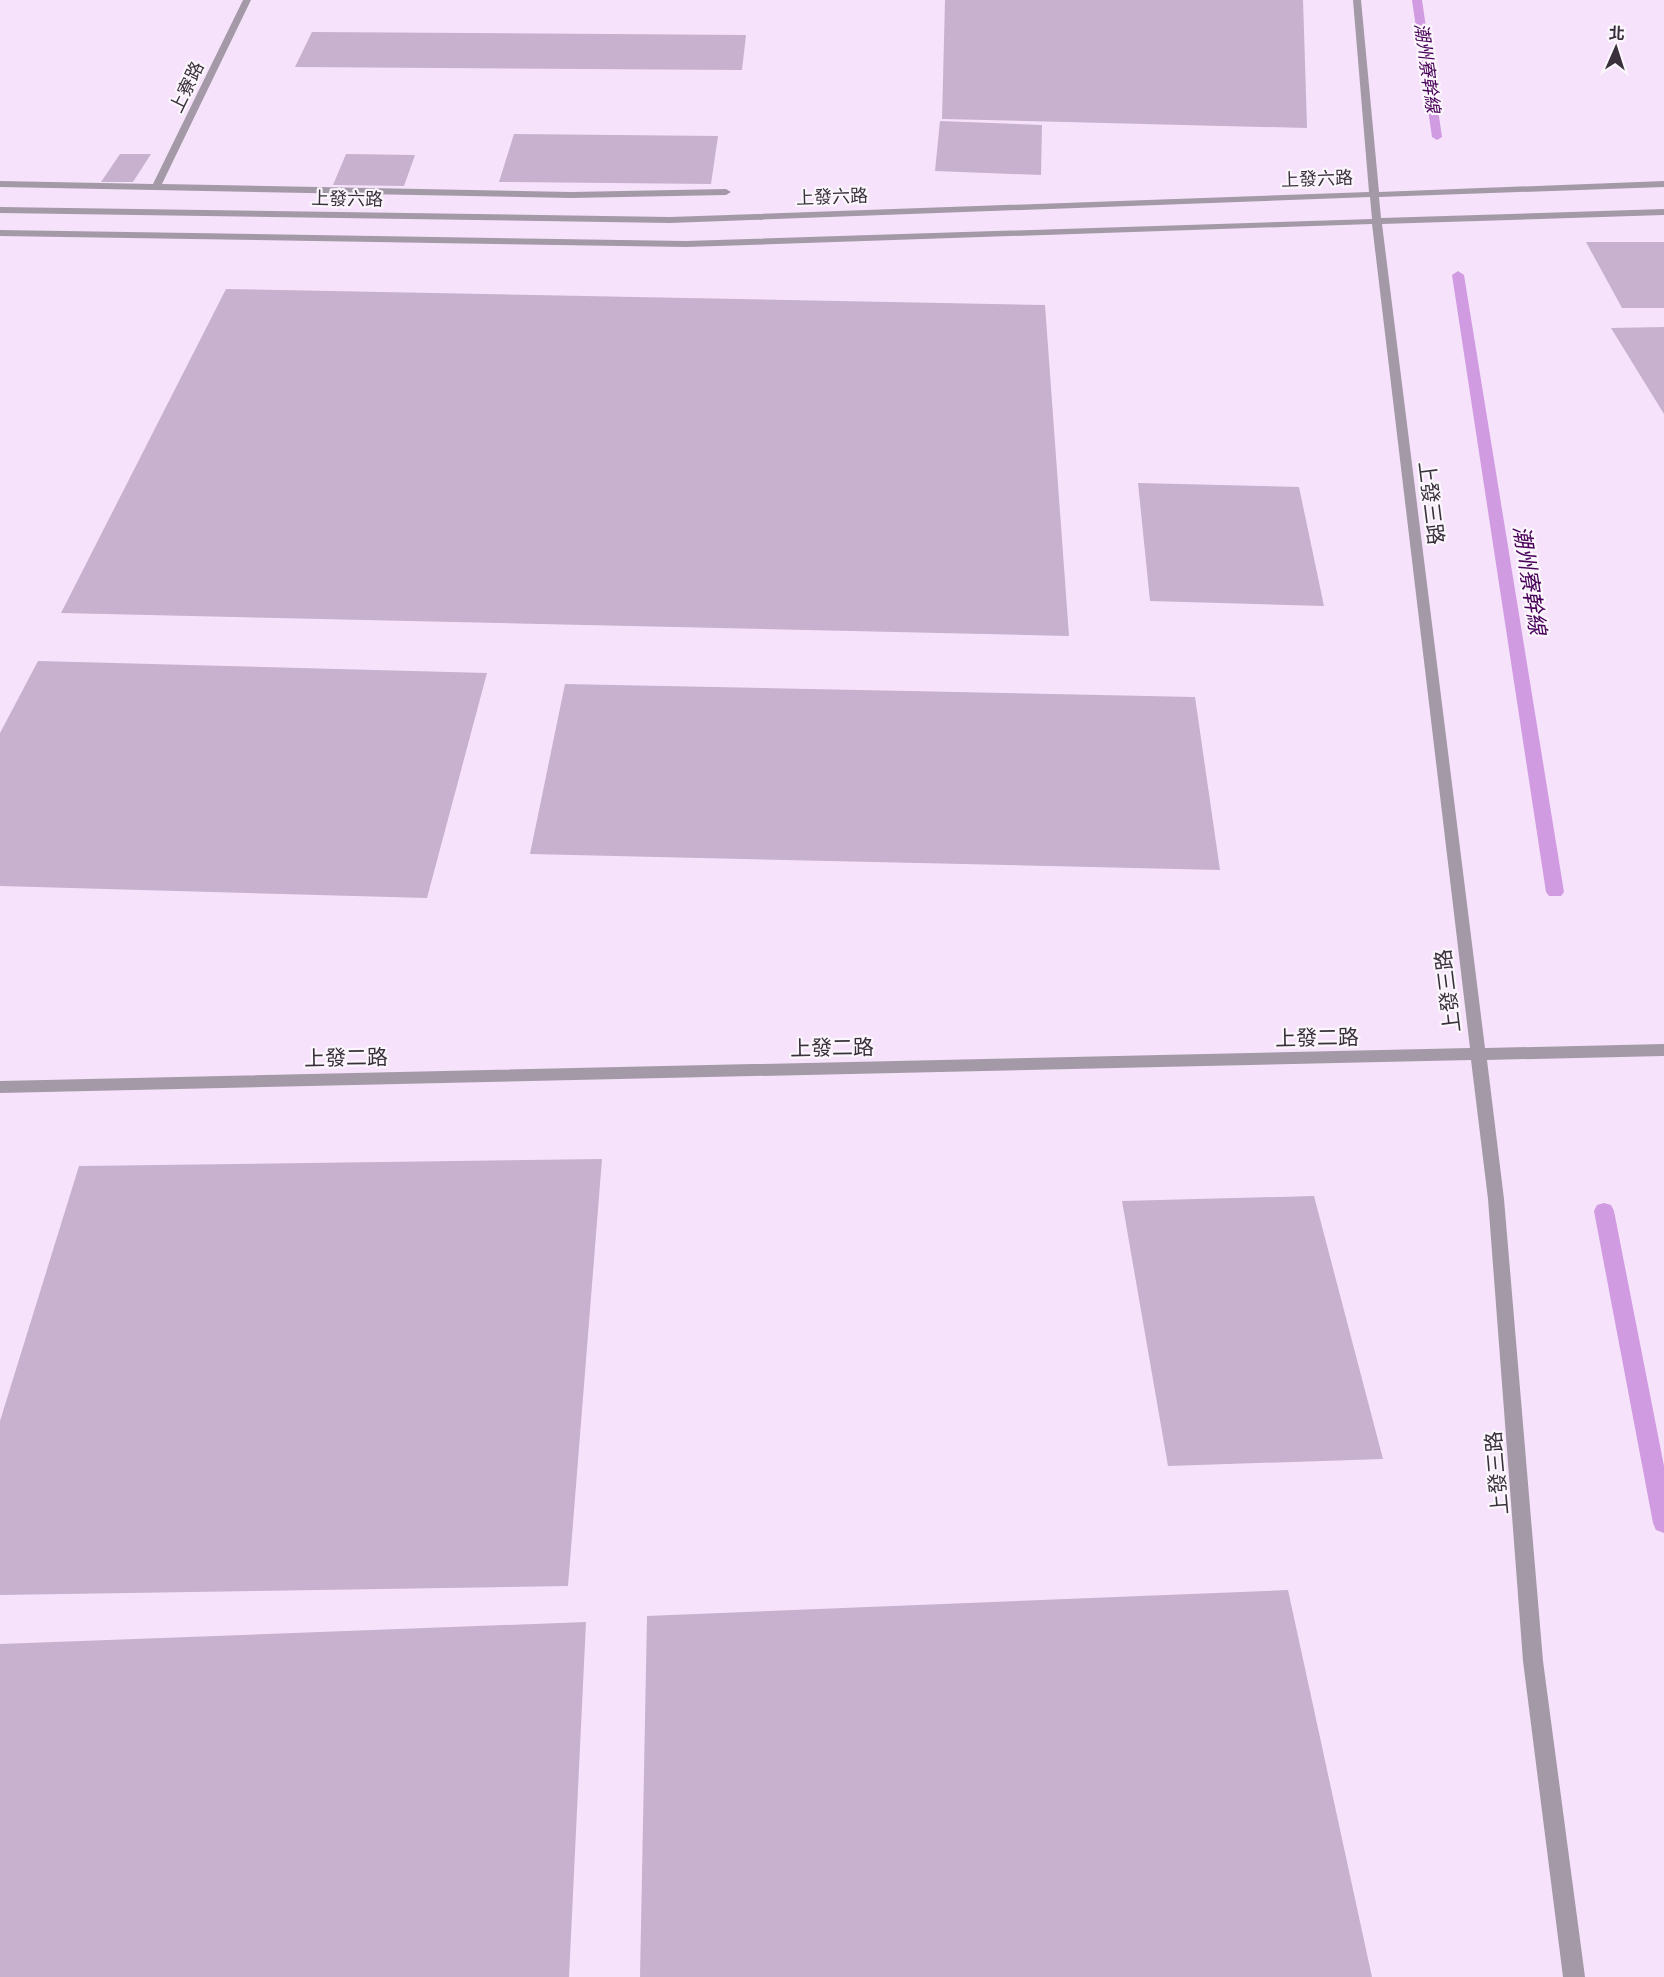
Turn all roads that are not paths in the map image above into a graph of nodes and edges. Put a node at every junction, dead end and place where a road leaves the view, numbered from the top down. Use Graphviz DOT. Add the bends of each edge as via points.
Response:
graph roads {
  1 [pos="247,0"];
  2 [pos="1357,0"];
  3 [pos="0,184"];
  4 [pos="1664,184"];
  5 [pos="156,188"];
  6 [pos="726,192"];
  7 [pos="1375,193"];
  8 [pos="0,210"];
  9 [pos="1664,212"];
  10 [pos="1377,221"];
  11 [pos="0,233"];
  12 [pos="1664,1050"];
  13 [pos="1477,1055"];
  14 [pos="0,1087"];
  15 [pos="1574,1977"];
  1 -- 5 [label="street, 上寮路"];
  2 -- 7 [label="street, 上發三路"];
  3 -- 5 [label="street"];
  4 -- 7 [label="street, 上發六路"];
  5 -- 6 [label="street" via="571,195"];
  7 -- 8 [label="street, 上發六路" via="670,220"];
  7 -- 10 [label="street, 上發三路"];
  9 -- 10 [label="street, 上發六路"];
  10 -- 11 [label="street, 上發六路" via="686,244"];
  10 -- 13 [label="street, 上發三路"];
  12 -- 13 [label="street, 上發二路"];
  13 -- 14 [label="street, 上發二路"];
  13 -- 15 [label="street, 上發三路" via="1496,1199 1533,1661"];
}
